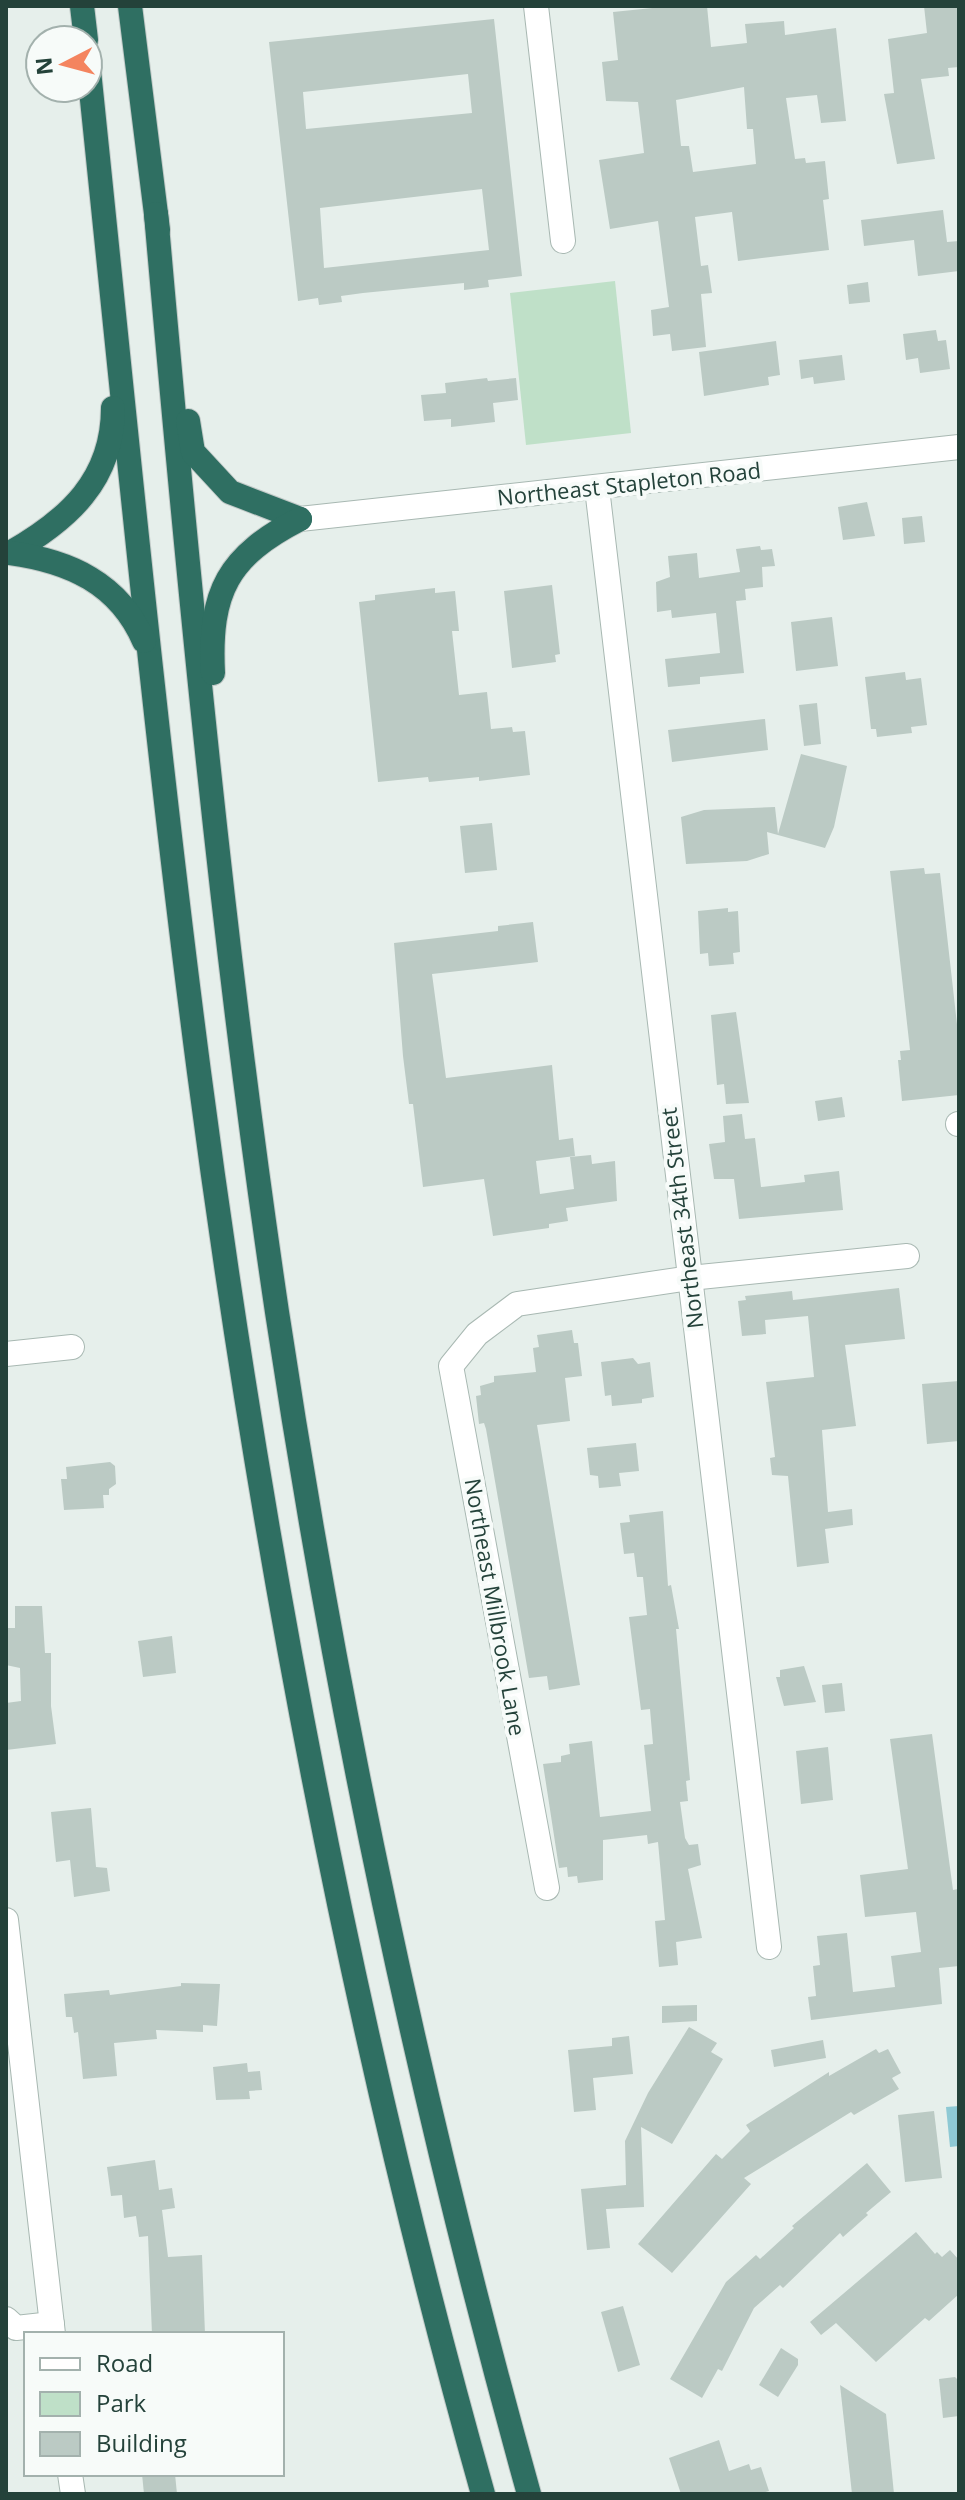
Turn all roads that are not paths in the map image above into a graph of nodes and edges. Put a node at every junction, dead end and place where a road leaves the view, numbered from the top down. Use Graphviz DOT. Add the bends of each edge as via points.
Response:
graph roads {
  1 [pos="130,6"];
  2 [pos="536,6"];
  3 [pos="92,104"];
  4 [pos="156,214"];
  5 [pos="105,229"];
  6 [pos="563,241"];
  7 [pos="959,447"];
  8 [pos="597,488"];
  9 [pos="300,519"];
  10 [pos="8,554"];
  11 [pos="149,654"];
  12 [pos="223,875"];
  13 [pos="907,1256"];
  14 [pos="690,1278"];
  15 [pos="72,1347"];
  16 [pos="6,1354"];
  17 [pos="547,1888"];
  18 [pos="6,1920"];
  19 [pos="769,1947"];
  20 [pos="10,1980"];
  21 [pos="6,2319"];
  22 [pos="53,2329"];
  23 [pos="483,2494"];
  24 [pos="529,2494"];
  1 -- 4 [label="highway"];
  2 -- 6 [label="street"];
  3 -- 5 [label="highway"];
  4 -- 9 [label="highway" via="193,452 230,492"];
  4 -- 12 [label="highway" via="183,532"];
  5 -- 10 [label="highway" via="113,423 107,458 70,511"];
  5 -- 11 [label="highway"];
  7 -- 8 [label="street, Northeast Stapleton Road"];
  8 -- 9 [label="street, Northeast Stapleton Road"];
  8 -- 14 [label="street, Northeast 34th Street"];
  9 -- 12 [label="highway" via="262,538 239,558 216,611 212,653"];
  10 -- 11 [label="highway" via="46,558 92,578 137,625"];
  11 -- 23 [label="highway" via="214,1179 282,1609 372,2049"];
  12 -- 24 [label="highway" via="258,1179 326,1596 385,1905 431,2110"];
  13 -- 14 [label="street, Northeast Millbrook Lane"];
  14 -- 17 [label="street, Northeast Millbrook Lane" via="517,1304 477,1334 451,1366"];
  14 -- 19 [label="street, Northeast 34th Street"];
  15 -- 16 [label="street"];
  18 -- 20 [label="street"];
  20 -- 22 [label="street"];
  21 -- 22 [label="street" via="16,2328"];
}
